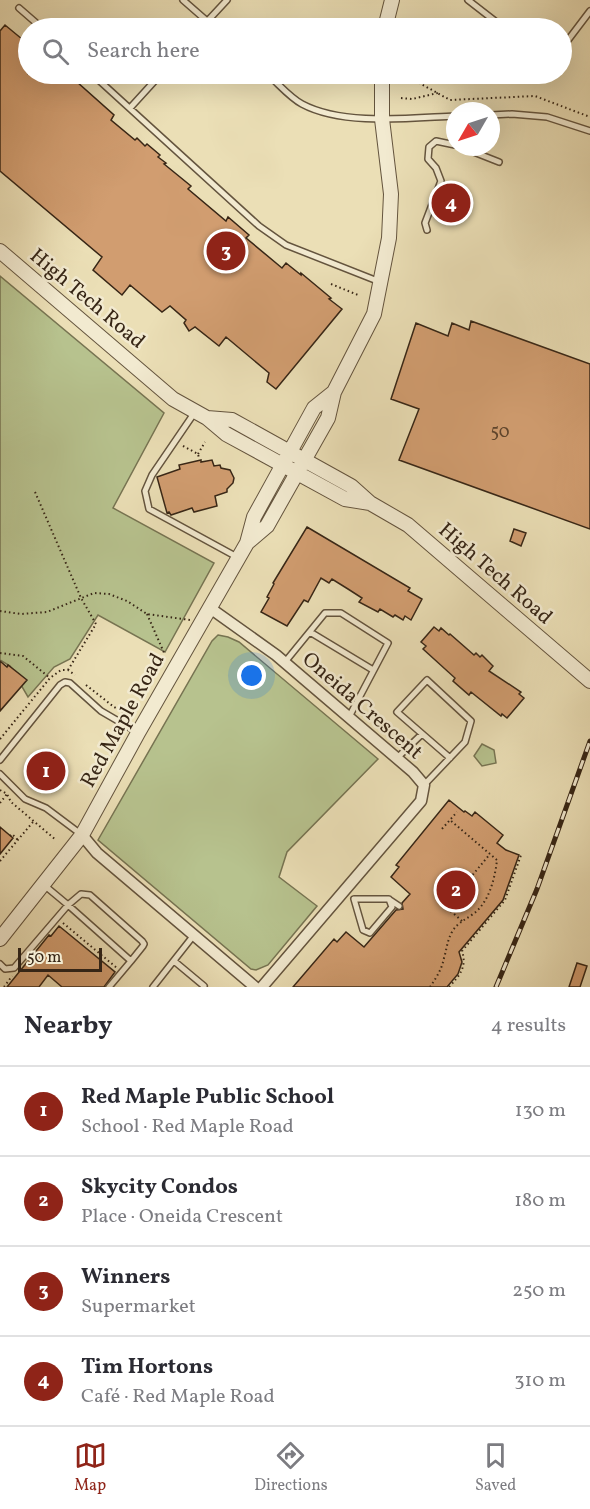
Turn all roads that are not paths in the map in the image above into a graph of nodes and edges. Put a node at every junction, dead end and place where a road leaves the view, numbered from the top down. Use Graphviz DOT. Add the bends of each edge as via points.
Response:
graph roads {
  1 [pos="183,0"];
  2 [pos="227,0"];
  3 [pos="392,0"];
  4 [pos="468,0"];
  5 [pos="19,8"];
  6 [pos="590,11"];
  7 [pos="30,18"];
  8 [pos="203,18"];
  9 [pos="211,18"];
  10 [pos="388,18"];
  11 [pos="491,18"];
  12 [pos="572,34"];
  13 [pos="103,84"];
  14 [pos="152,84"];
  15 [pos="279,84"];
  16 [pos="382,84"];
  17 [pos="130,108"];
  18 [pos="500,115"];
  19 [pos="446,116"];
  20 [pos="382,119"];
  21 [pos="590,131"];
  22 [pos="446,143"];
  23 [pos="484,156"];
  24 [pos="499,162"];
  25 [pos="427,230"];
  26 [pos="0,251"];
  27 [pos="381,283"];
  28 [pos="334,392"];
  29 [pos="201,415"];
  30 [pos="291,452"];
  31 [pos="305,459"];
  32 [pos="282,465"];
  33 [pos="297,473"];
  34 [pos="369,503"];
  35 [pos="247,543"];
  36 [pos="238,558"];
  37 [pos="210,608"];
  38 [pos="310,632"];
  39 [pos="285,662"];
  40 [pos="374,670"];
  41 [pos="590,681"];
  42 [pos="349,717"];
  43 [pos="138,733"];
  44 [pos="422,734"];
  45 [pos="450,758"];
  46 [pos="397,759"];
  47 [pos="0,760"];
  48 [pos="0,774"];
  49 [pos="424,785"];
  50 [pos="82,835"];
  51 [pos="44,884"];
  52 [pos="344,890"];
  53 [pos="354,899"];
  54 [pos="389,899"];
  55 [pos="68,906"];
  56 [pos="399,906"];
  57 [pos="194,935"];
  58 [pos="0,939"];
  59 [pos="131,961"];
  60 [pos="174,961"];
  61 [pos="0,964"];
  62 [pos="204,986"];
  63 [pos="110,987"];
  64 [pos="153,987"];
  65 [pos="255,987"];
  66 [pos="262,987"];
  1 -- 8 [label="lane"];
  2 -- 9 [label="lane"];
  3 -- 10 [label="street"];
  4 -- 11 [label="lane"];
  5 -- 7 [label="lane"];
  6 -- 12 [label="lane"];
  13 -- 17 [label="lane"];
  14 -- 17 [label="lane"];
  15 -- 20 [label="lane" via="302,104 338,116"];
  16 -- 20 [label="street, Red Maple Road"];
  17 -- 27 [label="lane" via="259,226 286,245"];
  18 -- 21 [label="lane" via="547,117"];
  19 -- 20 [label="lane"];
  20 -- 27 [label="street, Red Maple Road" via="391,194"];
  22 -- 25 [label="lane" via="436,141 429,147 428,159 441,181 425,223"];
  23 -- 24 [label="lane"];
  26 -- 29 [label="street, High Tech Road" via="172,399"];
  27 -- 28 [label="street, Red Maple Road" via="374,314"];
  28 -- 30 [label="street, Red Maple Road" via="314,408"];
  28 -- 31 [label="street, Red Maple Road" via="328,418"];
  29 -- 30 [label="street, High Tech Road" via="232,420"];
  29 -- 32 [label="street, High Tech Road" via="226,434"];
  29 -- 36 [label="lane" via="175,441 152,475 145,491 149,509"];
  30 -- 31 [label="street, High Tech Road"];
  30 -- 32 [label="street, Red Maple Road"];
  31 -- 33 [label="street, Red Maple Road"];
  31 -- 34 [label="street, High Tech Road" via="351,486"];
  32 -- 33 [label="street, High Tech Road"];
  32 -- 35 [label="street, Red Maple Road" via="254,517"];
  33 -- 34 [label="street, High Tech Road" via="345,499"];
  33 -- 35 [label="street, Red Maple Road" via="267,525"];
  34 -- 41 [label="street, High Tech Road" via="408,525"];
  35 -- 36 [label="street, Red Maple Road"];
  36 -- 37 [label="street, Red Maple Road"];
  37 -- 39 [label="street, Oneida Crescent"];
  37 -- 43 [label="street, Red Maple Road"];
  38 -- 39 [label="lane"];
  38 -- 40 [label="lane"];
  38 -- 40 [label="lane" via="325,613 341,613 388,643"];
  39 -- 42 [label="street, Oneida Crescent"];
  40 -- 42 [label="lane"];
  42 -- 46 [label="street, Oneida Crescent"];
  43 -- 47 [label="lane" via="101,711 65,682"];
  43 -- 50 [label="street, Red Maple Road"];
  44 -- 45 [label="lane"];
  44 -- 45 [label="lane" via="397,712 427,680 471,721 465,742"];
  44 -- 46 [label="lane"];
  45 -- 49 [label="lane"];
  46 -- 49 [label="street, Oneida Crescent"];
  48 -- 50 [label="lane" via="25,799 46,808"];
  49 -- 52 [label="street, Oneida Crescent" via="421,801"];
  50 -- 51 [label="street, Red Maple Road"];
  50 -- 57 [label="street" via="97,853"];
  51 -- 55 [label="lane"];
  51 -- 58 [label="street, Red Maple Road"];
  52 -- 53 [label="lane"];
  52 -- 66 [label="street, Oneida Crescent"];
  53 -- 54 [label="lane"];
  53 -- 54 [label="lane" via="363,930 370,933 392,907"];
  54 -- 56 [label="lane"];
  55 -- 59 [label="lane"];
  55 -- 59 [label="lane" via="81,894 90,895 144,944"];
  55 -- 61 [label="lane" via="14,968 5,969"];
  57 -- 60 [label="lane"];
  57 -- 65 [label="street"];
  59 -- 63 [label="lane"];
  60 -- 62 [label="lane"];
  60 -- 64 [label="lane"];
}
